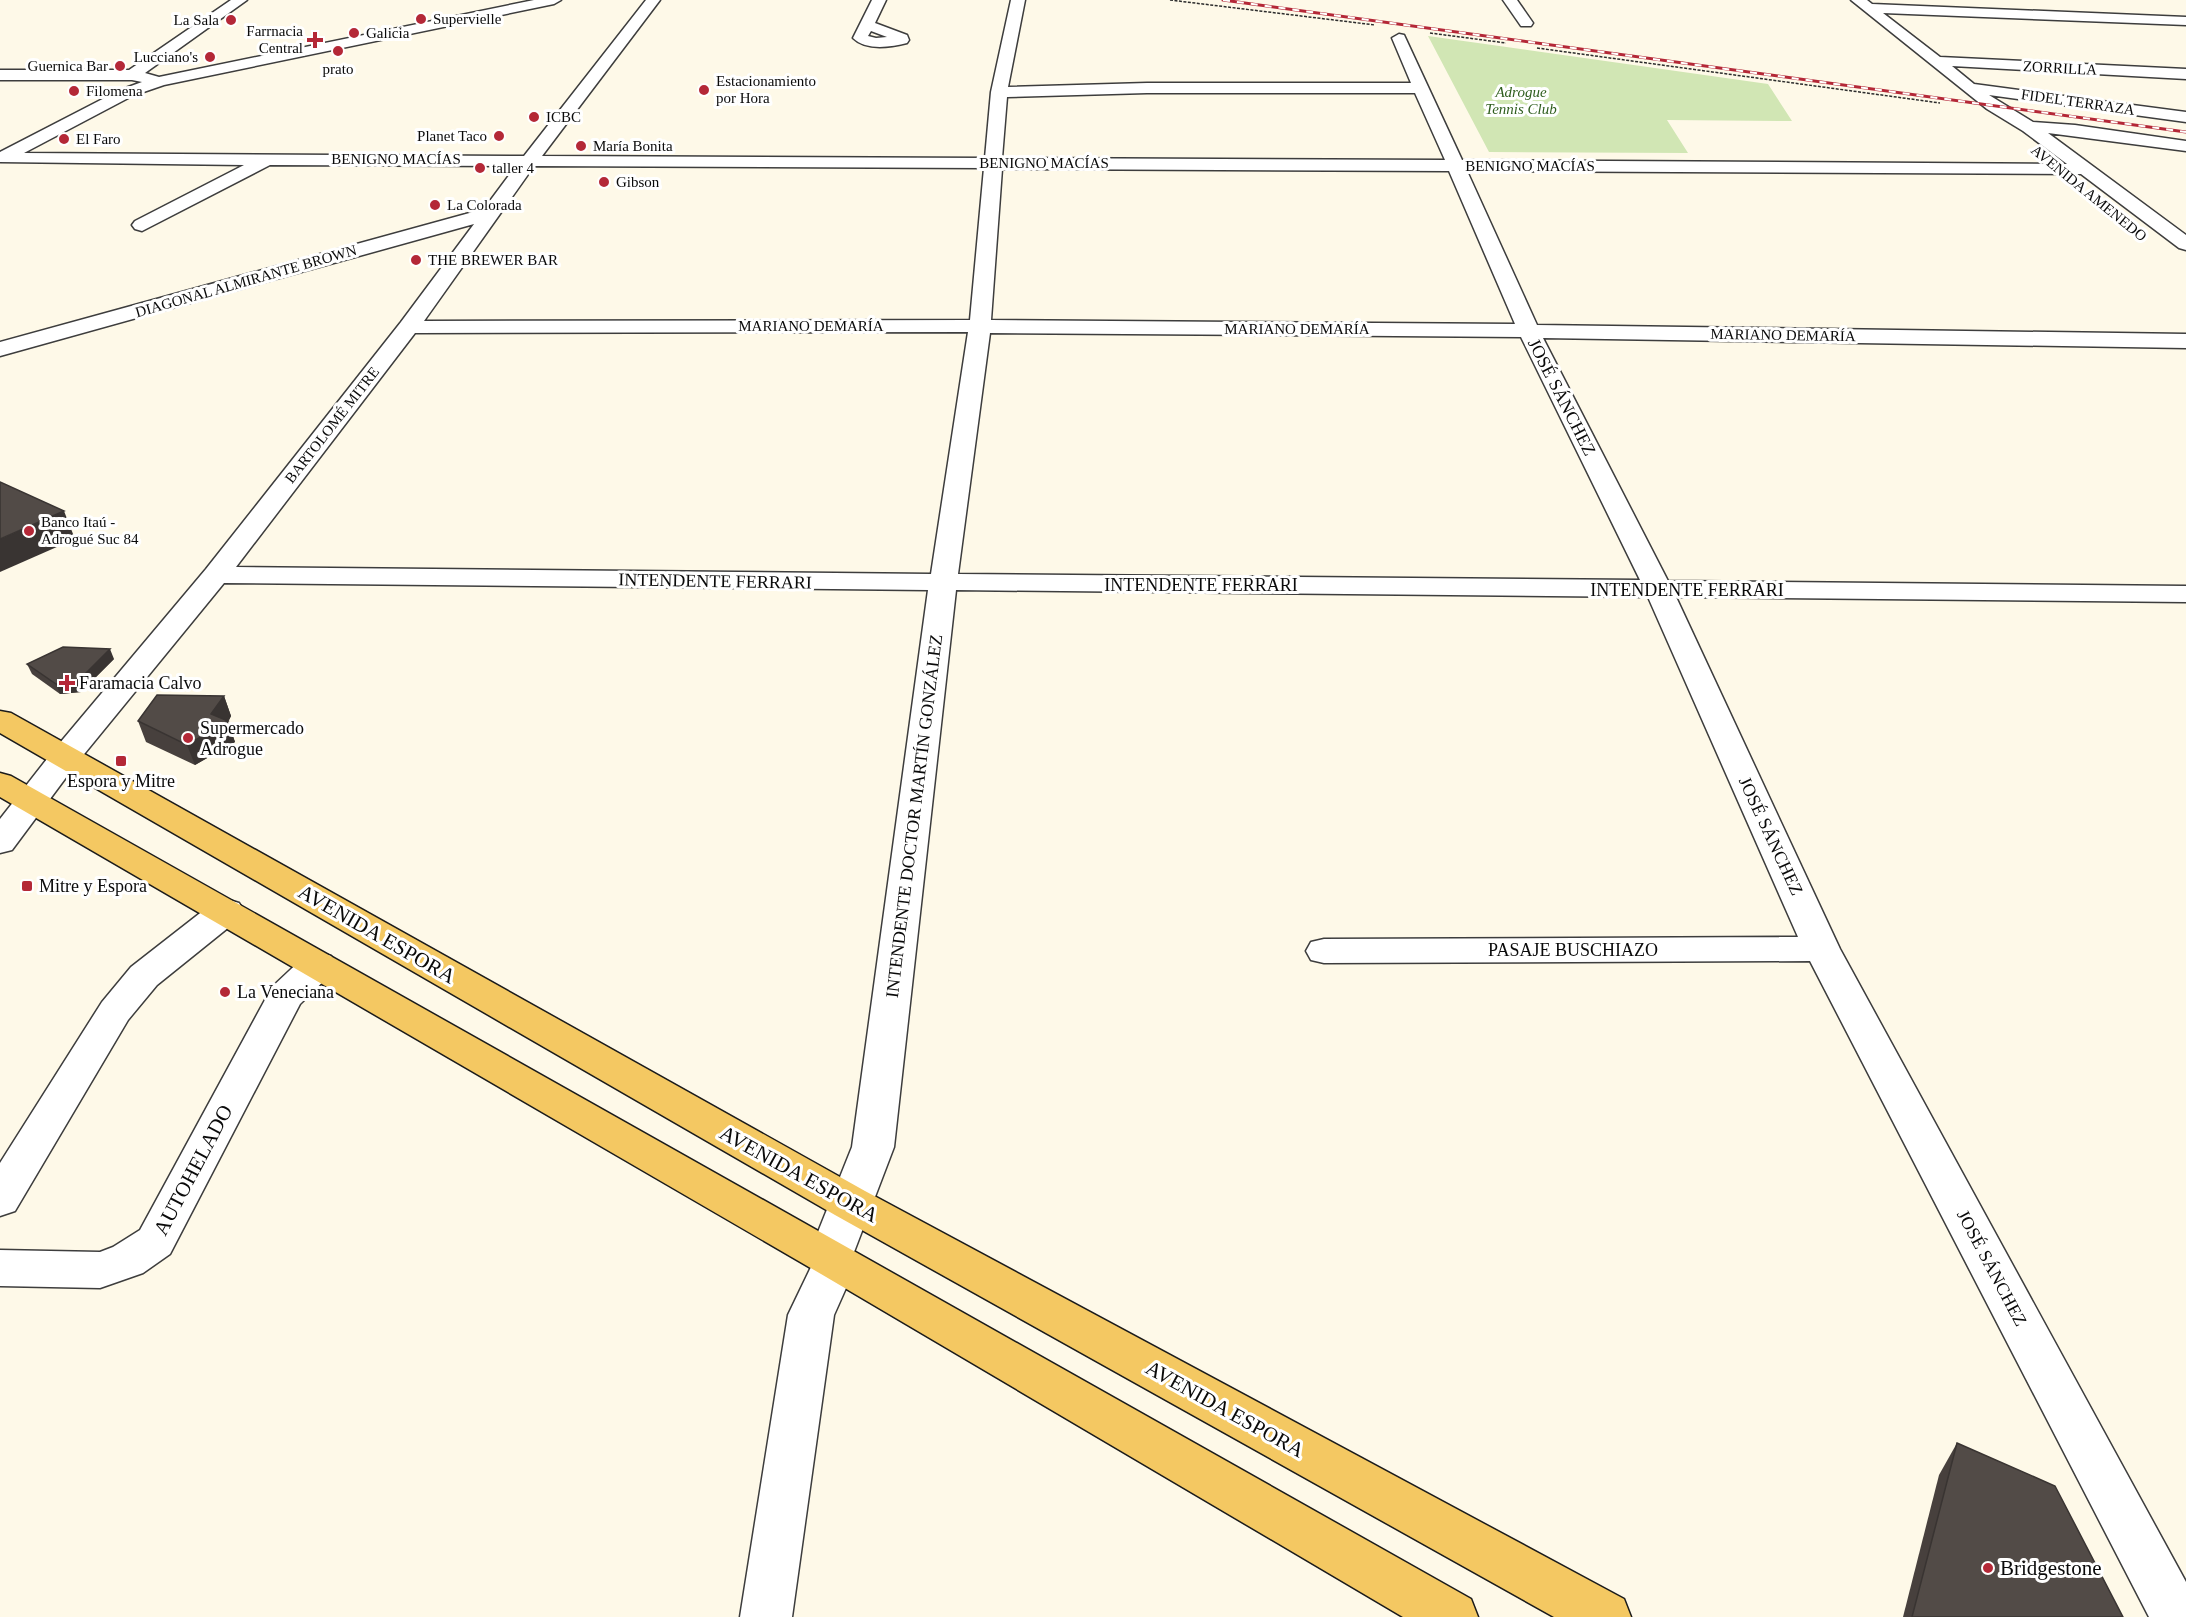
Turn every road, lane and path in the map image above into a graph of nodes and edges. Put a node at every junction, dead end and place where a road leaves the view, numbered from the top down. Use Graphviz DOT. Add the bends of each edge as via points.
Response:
graph roads {
  1 [pos="240,0"];
  2 [pos="554,0"];
  3 [pos="653,0"];
  4 [pos="879,0"];
  5 [pos="1018,0"];
  6 [pos="1170,0"];
  7 [pos="1510,0"];
  8 [pos="1863,4"];
  9 [pos="2186,21"];
  10 [pos="1526,22"];
  11 [pos="867,25"];
  12 [pos="1400,32"];
  13 [pos="1507,44"];
  14 [pos="1531,47"];
  15 [pos="1934,61"];
  16 [pos="2186,74"];
  17 [pos="0,75"];
  18 [pos="132,75"];
  19 [pos="160,81"];
  20 [pos="1421,88"];
  21 [pos="1970,88"];
  22 [pos="999,92"];
  23 [pos="2000,111"];
  24 [pos="2186,117"];
  25 [pos="2029,127"];
  26 [pos="2186,146"];
  27 [pos="2,158"];
  28 [pos="268,158"];
  29 [pos="530,159"];
  30 [pos="992,162"];
  31 [pos="1455,166"];
  32 [pos="2057,169"];
  33 [pos="2085,169"];
  34 [pos="492,213"];
  35 [pos="2117,216"];
  36 [pos="142,225"];
  37 [pos="2134,229"];
  38 [pos="2181,237"];
  39 [pos="980,326"];
  40 [pos="409,327"];
  41 [pos="1529,331"];
  42 [pos="2186,341"];
  43 [pos="0,349"];
  44 [pos="216,575"];
  45 [pos="943,583"];
  46 [pos="1658,590"];
  47 [pos="2186,594"];
  48 [pos="0,720"];
  49 [pos="65,757"];
  50 [pos="16,792"];
  51 [pos="0,842"];
  52 [pos="226,912"];
  53 [pos="1822,949"];
  54 [pos="1324,951"];
  55 [pos="318,965"];
  56 [pos="0,1199"];
  57 [pos="850,1203"];
  58 [pos="836,1261"];
  59 [pos="0,1268"];
  60 [pos="766,1617"];
  61 [pos="1452,1617"];
  62 [pos="1605,1617"];
  63 [pos="2177,1617"];
  1 -- 18 [label="street"];
  2 -- 19 [label="street"];
  3 -- 29 [label="street, BARTOLOMÉ MITRE"];
  4 -- 11 [label="street"];
  5 -- 22 [label="street, INTENDENTE DOCTOR MARTÍN GONZÁLEZ"];
  6 -- 12 [label="path"];
  7 -- 10 [label="street"];
  8 -- 9 [label="street"];
  8 -- 15 [label="street, AVENIDA AMENEDO"];
  12 -- 13 [label="path"];
  12 -- 20 [label="street, JOSÉ SÁNCHEZ"];
  14 -- 23 [label="path"];
  15 -- 16 [label="street, ZORRILLA"];
  15 -- 21 [label="street, AVENIDA AMENEDO"];
  17 -- 18 [label="street"];
  18 -- 19 [label="street"];
  19 -- 27 [label="street" via="126,93"];
  20 -- 22 [label="street"];
  20 -- 31 [label="street, JOSÉ SÁNCHEZ"];
  21 -- 23 [label="street, AVENIDA AMENEDO"];
  21 -- 24 [label="street, FIDEL TERRAZA"];
  22 -- 30 [label="street, INTENDENTE DOCTOR MARTÍN GONZÁLEZ"];
  23 -- 25 [label="street, AVENIDA AMENEDO"];
  23 -- 32 [label="street, AVENIDA AMENEDO" via="2003,121"];
  25 -- 26 [label="street"];
  25 -- 33 [label="street, AVENIDA AMENEDO"];
  27 -- 28 [label="street, BENIGNO MACÍAS"];
  28 -- 29 [label="street, BENIGNO MACÍAS"];
  28 -- 36 [label="street"];
  29 -- 30 [label="street, BENIGNO MACÍAS"];
  29 -- 34 [label="street, BARTOLOMÉ MITRE"];
  30 -- 31 [label="street, BENIGNO MACÍAS"];
  30 -- 39 [label="street, INTENDENTE DOCTOR MARTÍN GONZÁLEZ"];
  31 -- 32 [label="street, BENIGNO MACÍAS"];
  31 -- 41 [label="street, JOSÉ SÁNCHEZ"];
  32 -- 33 [label="street, BENIGNO MACÍAS"];
  32 -- 35 [label="street, AVENIDA AMENEDO"];
  33 -- 38 [label="street, AVENIDA AMENEDO"];
  34 -- 40 [label="street, BARTOLOMÉ MITRE"];
  34 -- 43 [label="street, DIAGONAL ALMIRANTE BROWN"];
  37 -- 38 [label="street"];
  39 -- 40 [label="street, MARIANO DEMARÍA"];
  39 -- 41 [label="street, MARIANO DEMARÍA"];
  39 -- 45 [label="street, INTENDENTE DOCTOR MARTÍN GONZÁLEZ"];
  40 -- 44 [label="street, BARTOLOMÉ MITRE"];
  41 -- 42 [label="street, MARIANO DEMARÍA"];
  41 -- 46 [label="street, JOSÉ SÁNCHEZ"];
  44 -- 45 [label="street, INTENDENTE FERRARI"];
  44 -- 49 [label="street, BARTOLOMÉ MITRE"];
  45 -- 46 [label="street, INTENDENTE FERRARI"];
  45 -- 57 [label="street, INTENDENTE DOCTOR MARTÍN GONZÁLEZ" via="873,1147"];
  46 -- 47 [label="street, INTENDENTE FERRARI"];
  46 -- 53 [label="street, JOSÉ SÁNCHEZ"];
  48 -- 49 [label="main road, AVENIDA ESPORA"];
  49 -- 50 [label="street, BARTOLOMÉ MITRE"];
  49 -- 57 [label="main road, AVENIDA ESPORA"];
  50 -- 51 [label="street, BARTOLOMÉ MITRE"];
  50 -- 52 [label="main road"];
  52 -- 55 [label="main road"];
  52 -- 56 [label="street" via="144,976 115,1011"];
  53 -- 54 [label="street, PASAJE BUSCHIAZO"];
  53 -- 63 [label="street, JOSÉ SÁNCHEZ"];
  55 -- 58 [label="main road"];
  55 -- 59 [label="street, AUTOHELADO" via="285,996 155,1242 128,1260 100,1270"];
  57 -- 58 [label="street, INTENDENTE DOCTOR MARTÍN GONZÁLEZ" via="830,1257"];
  57 -- 62 [label="main road, AVENIDA ESPORA"];
  58 -- 60 [label="street, INTENDENTE DOCTOR MARTÍN GONZÁLEZ" via="811,1315"];
  58 -- 61 [label="main road"];
}
